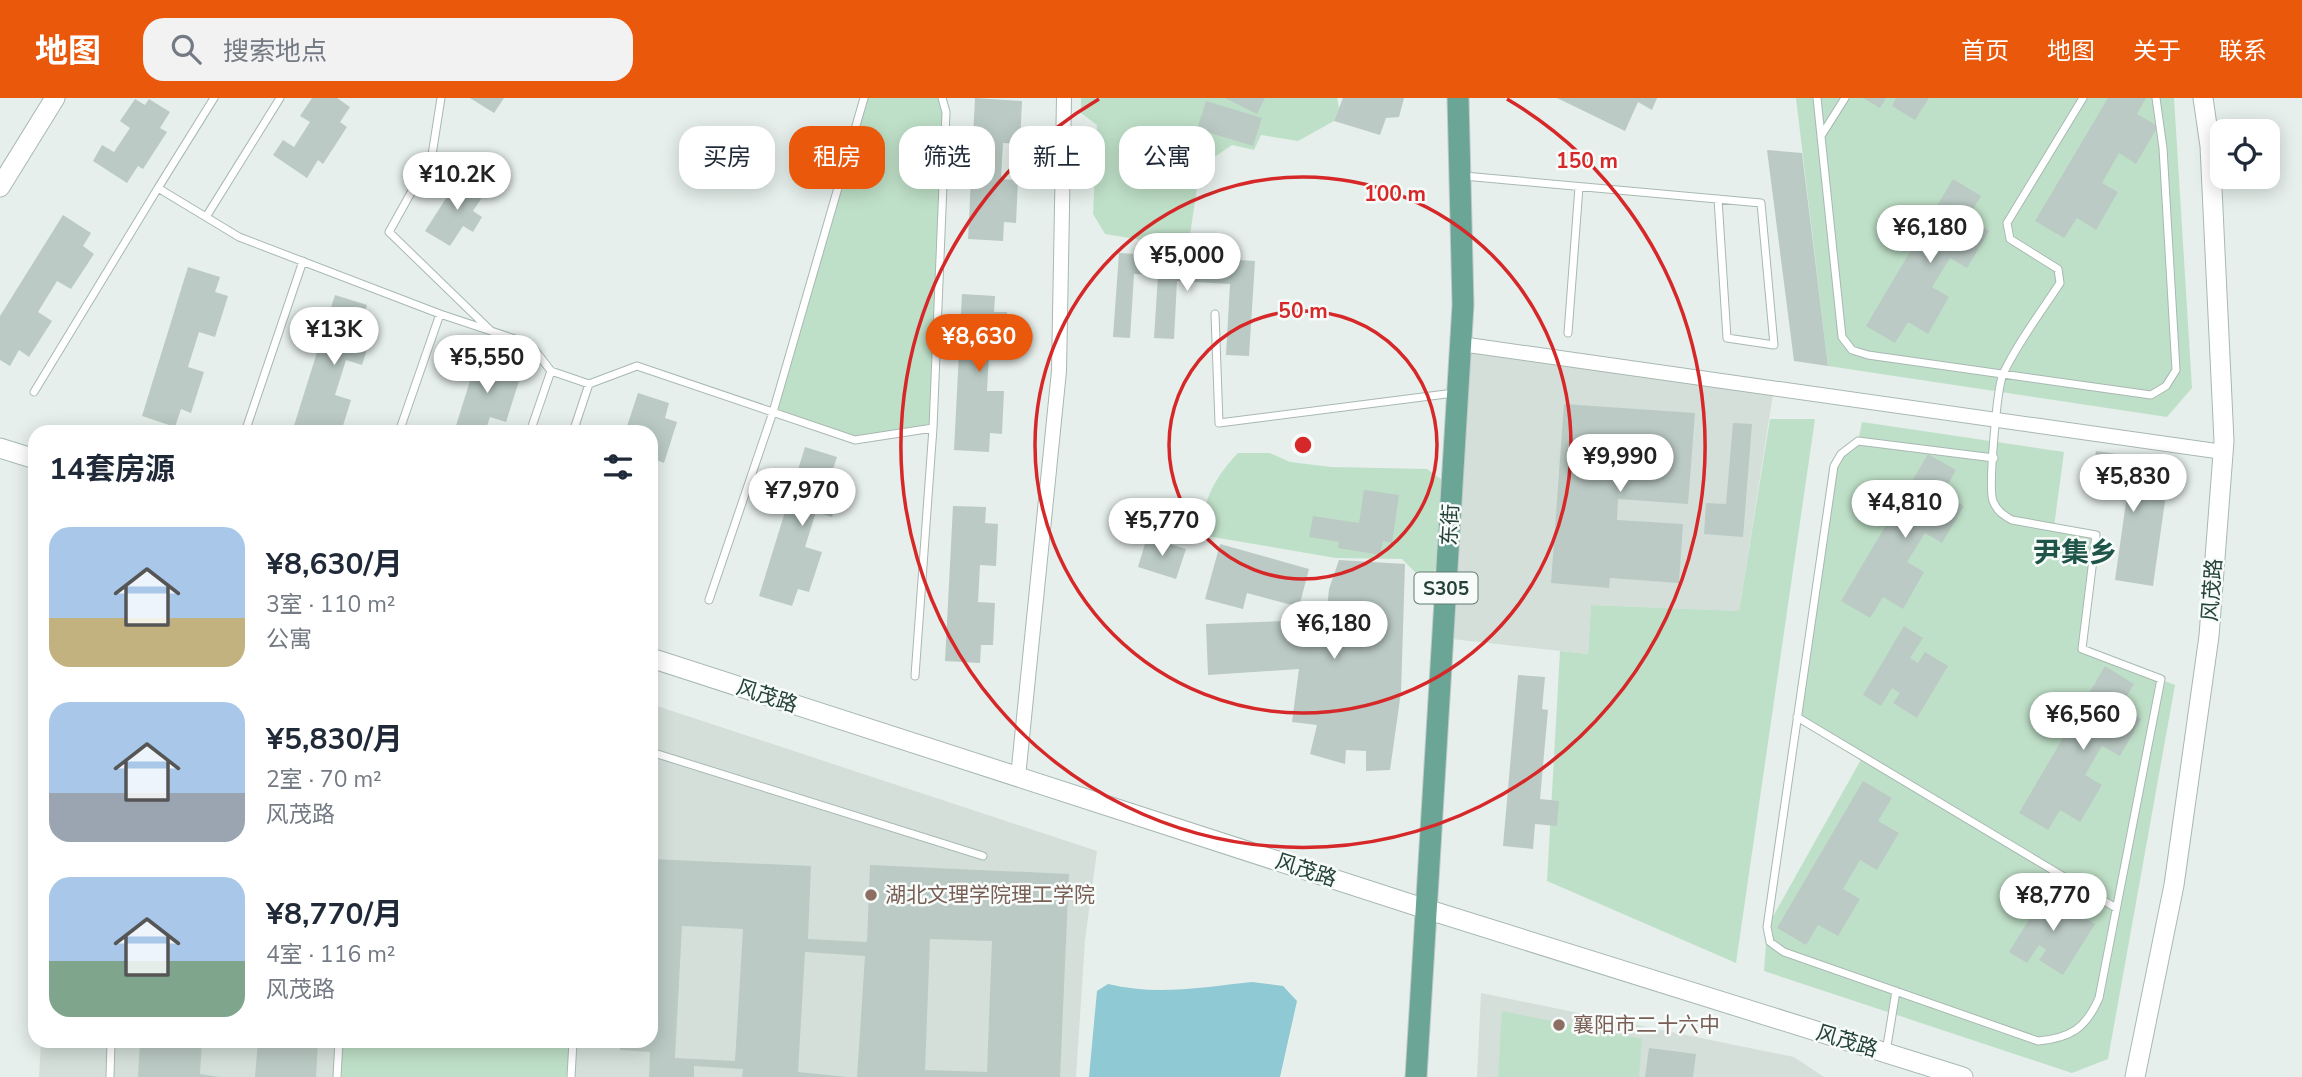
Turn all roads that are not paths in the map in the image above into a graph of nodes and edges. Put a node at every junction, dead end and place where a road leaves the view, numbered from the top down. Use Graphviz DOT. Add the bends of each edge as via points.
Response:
graph roads {
  1 [pos="55,98"];
  2 [pos="214,98"];
  3 [pos="280,98"];
  4 [pos="441,98"];
  5 [pos="864,98"];
  6 [pos="942,98"];
  7 [pos="1063,98"];
  8 [pos="1458,98"];
  9 [pos="1817,98"];
  10 [pos="1845,98"];
  11 [pos="2083,98"];
  12 [pos="2156,98"];
  13 [pos="2203,98"];
  14 [pos="1821,137"];
  15 [pos="1460,176"];
  16 [pos="0,187"];
  17 [pos="1579,187"];
  18 [pos="158,188"];
  19 [pos="1717,199"];
  20 [pos="206,217"];
  21 [pos="303,261"];
  22 [pos="440,314"];
  23 [pos="1215,314"];
  24 [pos="490,330"];
  25 [pos="1568,333"];
  26 [pos="1461,344"];
  27 [pos="551,371"];
  28 [pos="2002,376"];
  29 [pos="589,384"];
  30 [pos="34,392"];
  31 [pos="1458,392"];
  32 [pos="773,412"];
  33 [pos="1995,420"];
  34 [pos="247,425"];
  35 [pos="401,425"];
  36 [pos="532,425"];
  37 [pos="575,425"];
  38 [pos="933,428"];
  39 [pos="0,448"];
  40 [pos="2223,452"];
  41 [pos="28,457"];
  42 [pos="1994,458"];
  43 [pos="709,600"];
  44 [pos="658,660"];
  45 [pos="915,676"];
  46 [pos="1797,717"];
  47 [pos="658,754"];
  48 [pos="1018,777"];
  49 [pos="983,856"];
  50 [pos="2116,908"];
  51 [pos="1426,909"];
  52 [pos="1896,991"];
  53 [pos="111,1048"];
  54 [pos="339,1048"];
  55 [pos="573,1048"];
  56 [pos="1886,1053"];
  57 [pos="110,1077"];
  58 [pos="337,1077"];
  59 [pos="571,1077"];
  60 [pos="1416,1077"];
  61 [pos="1963,1077"];
  62 [pos="2135,1077"];
  1 -- 16 [label="street"];
  2 -- 18 [label="lane"];
  3 -- 20 [label="lane"];
  4 -- 24 [label="lane" via="432,155 388,232"];
  5 -- 32 [label="lane"];
  6 -- 38 [label="lane" via="945,123"];
  7 -- 48 [label="street" via="1059,372"];
  8 -- 15 [label="main road, 东街 / S305"];
  9 -- 14 [label="lane"];
  10 -- 14 [label="lane"];
  11 -- 28 [label="lane" via="2007,223 2010,239 2058,269 2060,283"];
  12 -- 28 [label="lane" via="2176,370 2166,386 2151,395"];
  13 -- 40 [label="street, 风茂路" via="2210,146"];
  14 -- 28 [label="lane" via="1842,337 1852,349 1868,355"];
  15 -- 17 [label="lane"];
  15 -- 26 [label="main road, 东街 / S305"];
  17 -- 19 [label="lane"];
  17 -- 25 [label="lane"];
  18 -- 20 [label="lane"];
  18 -- 30 [label="lane"];
  19 -- 19 [label="lane" via="1761,203 1774,345 1727,338"];
  20 -- 21 [label="lane" via="239,237"];
  21 -- 22 [label="lane"];
  21 -- 34 [label="lane"];
  22 -- 24 [label="lane"];
  22 -- 35 [label="lane"];
  23 -- 31 [label="lane" via="1219,423"];
  24 -- 27 [label="lane" via="530,344"];
  26 -- 31 [label="main road, 东街 / S305"];
  26 -- 33 [label="street"];
  27 -- 29 [label="lane"];
  27 -- 36 [label="lane"];
  28 -- 33 [label="lane"];
  29 -- 32 [label="lane" via="637,366"];
  29 -- 37 [label="lane"];
  31 -- 51 [label="main road, 东街 / S305"];
  32 -- 38 [label="lane" via="855,440"];
  32 -- 43 [label="lane"];
  33 -- 40 [label="street"];
  33 -- 42 [label="lane"];
  38 -- 45 [label="lane"];
  39 -- 41 [label="street"];
  40 -- 62 [label="street, 风茂路" via="2209,636 2190,774 2174,885"];
  42 -- 46 [label="lane" via="1858,441 1841,454 1834,466"];
  42 -- 50 [label="lane" via="1992,499 2000,513 2012,520 2096,535 2082,649 2161,679"];
  44 -- 48 [label="street, 风茂路"];
  46 -- 50 [label="lane"];
  46 -- 52 [label="lane" via="1767,927 1770,942 1784,952"];
  47 -- 49 [label="lane"];
  48 -- 51 [label="street, 风茂路"];
  50 -- 52 [label="lane" via="2090,1020 2059,1039 2038,1041"];
  51 -- 56 [label="street, 风茂路"];
  51 -- 60 [label="main road, 东街 / S305"];
  52 -- 56 [label="lane"];
  53 -- 57 [label="lane"];
  54 -- 58 [label="lane"];
  55 -- 59 [label="lane"];
  56 -- 61 [label="street, 风茂路"];
}
